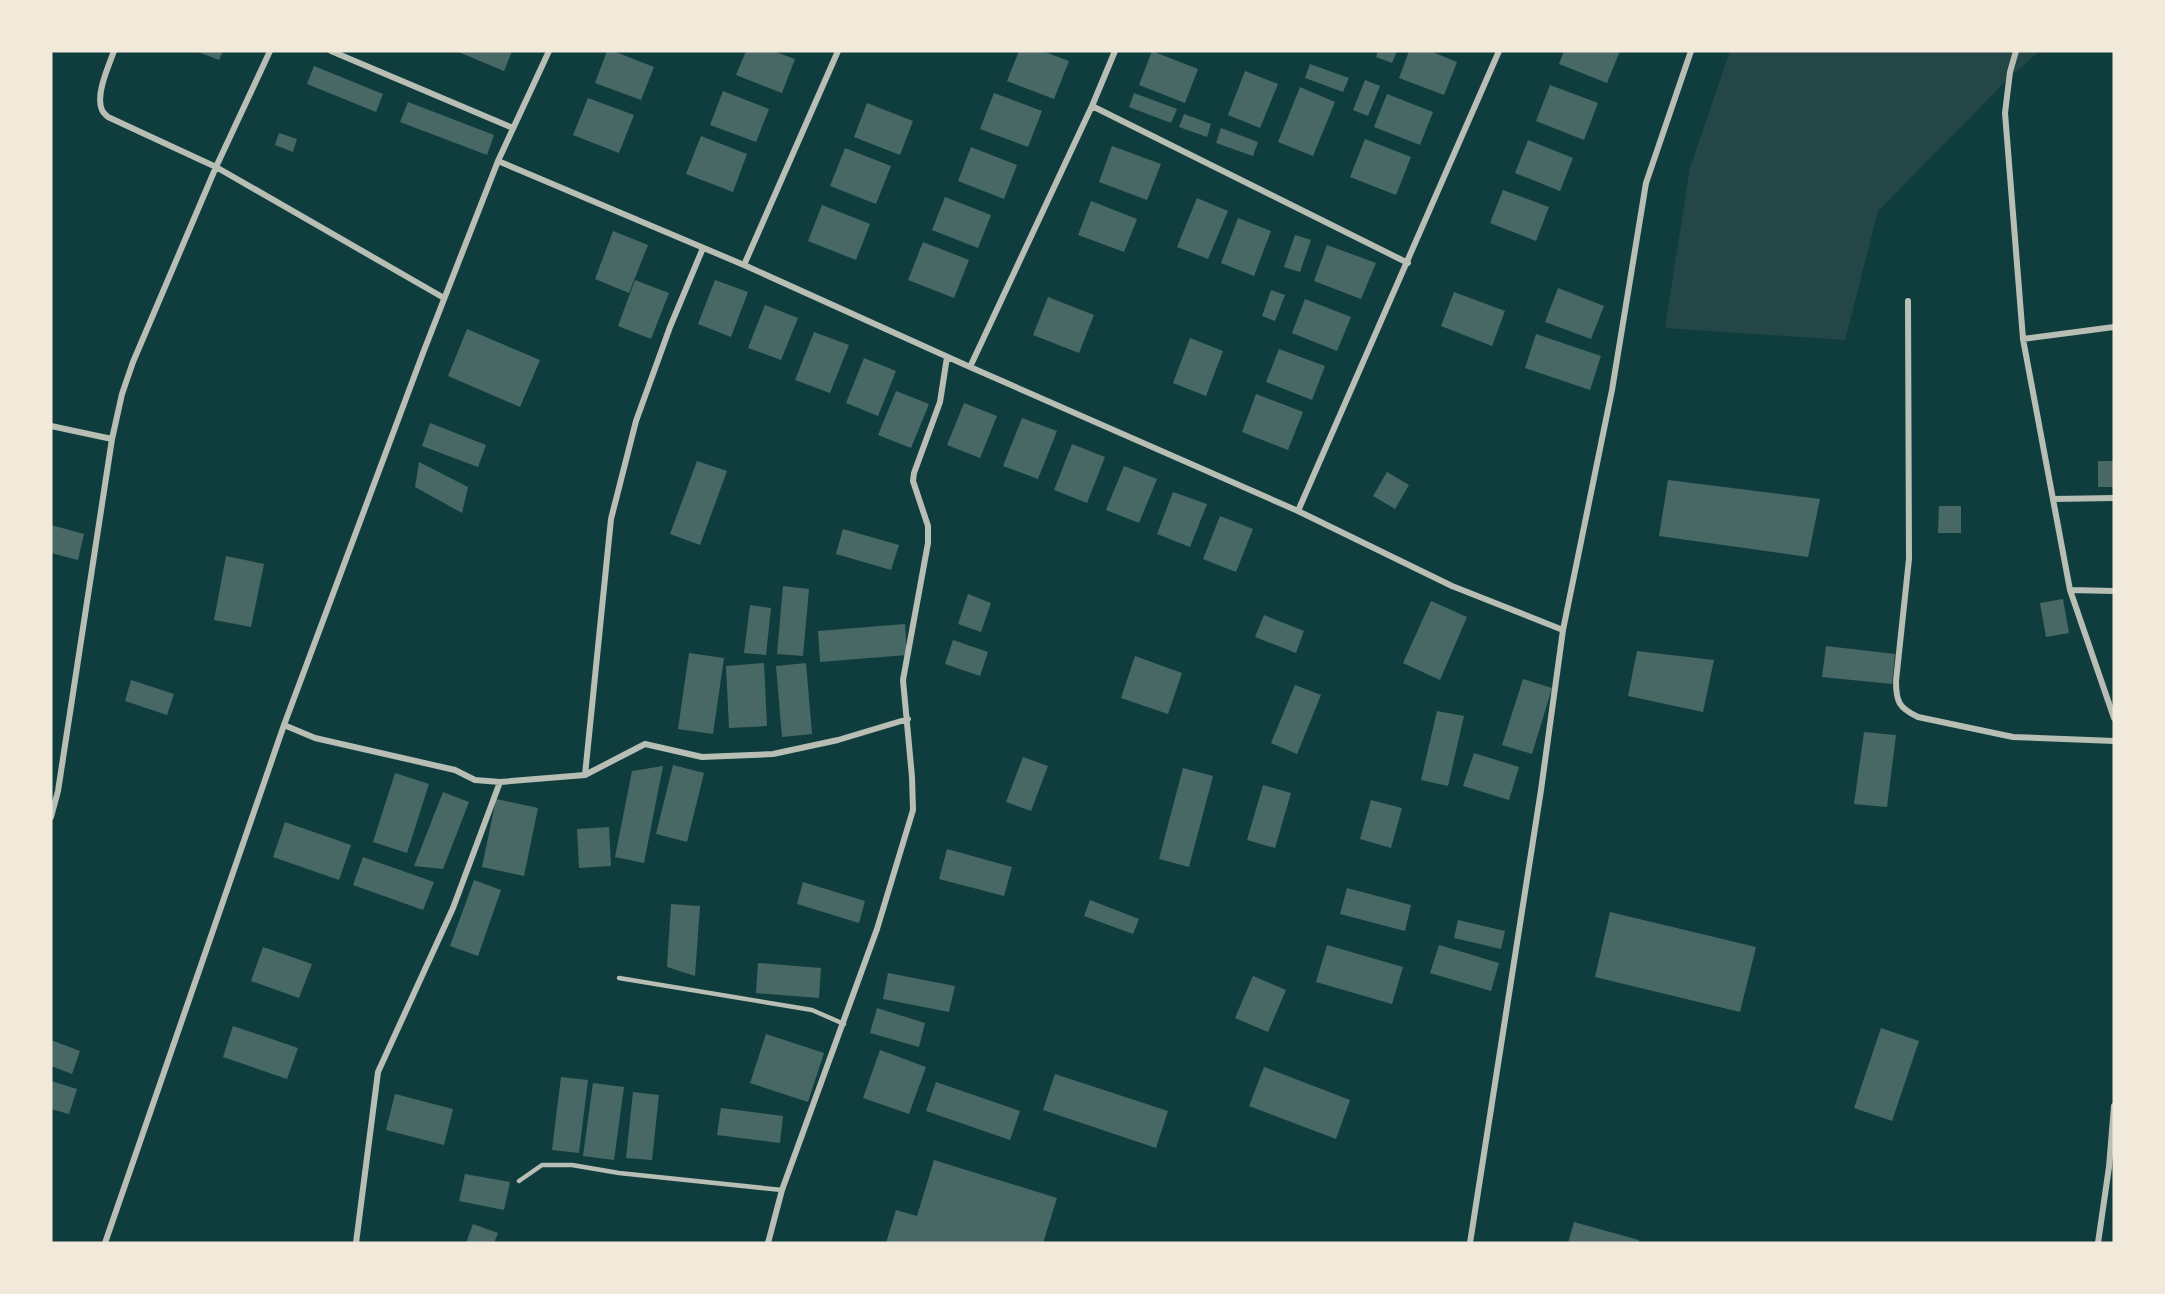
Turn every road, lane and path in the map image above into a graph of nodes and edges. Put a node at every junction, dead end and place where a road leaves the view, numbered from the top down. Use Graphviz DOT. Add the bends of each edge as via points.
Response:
graph roads {
  1 [pos="114,51"];
  2 [pos="270,51"];
  3 [pos="331,51"];
  4 [pos="549,51"];
  5 [pos="838,51"];
  6 [pos="1115,51"];
  7 [pos="1499,51"];
  8 [pos="1691,51"];
  9 [pos="2016,51"];
  10 [pos="1092,106"];
  11 [pos="513,128"];
  12 [pos="498,161"];
  13 [pos="216,167"];
  14 [pos="703,248"];
  15 [pos="1408,263"];
  16 [pos="744,265"];
  17 [pos="444,298"];
  18 [pos="1908,301"];
  19 [pos="2114,327"];
  20 [pos="2023,339"];
  21 [pos="947,357"];
  22 [pos="970,367"];
  23 [pos="51,426"];
  24 [pos="112,439"];
  25 [pos="2114,498"];
  26 [pos="2053,499"];
  27 [pos="1298,511"];
  28 [pos="2070,590"];
  29 [pos="2114,591"];
  30 [pos="1563,630"];
  31 [pos="2114,718"];
  32 [pos="908,719"];
  33 [pos="285,725"];
  34 [pos="2114,741"];
  35 [pos="585,775"];
  36 [pos="500,782"];
  37 [pos="55,790"];
  38 [pos="51,817"];
  39 [pos="619,978"];
  40 [pos="844,1024"];
  41 [pos="2114,1106"];
  42 [pos="519,1181"];
  43 [pos="782,1190"];
  44 [pos="105,1243"];
  45 [pos="356,1243"];
  46 [pos="768,1243"];
  47 [pos="1470,1243"];
  48 [pos="2098,1243"];
  1 -- 13 [label="street" via="100,96 101,109 108,117"];
  2 -- 13 [label="street"];
  3 -- 11 [label="street"];
  4 -- 11 [label="street"];
  5 -- 16 [label="street"];
  6 -- 10 [label="street"];
  7 -- 15 [label="street"];
  8 -- 30 [label="street" via="1646,183 1612,390"];
  9 -- 20 [label="street" via="2006,113"];
  10 -- 15 [label="street"];
  10 -- 22 [label="street"];
  11 -- 12 [label="street"];
  12 -- 14 [label="street"];
  12 -- 17 [label="street"];
  13 -- 17 [label="street"];
  13 -- 24 [label="street" via="133,362"];
  14 -- 16 [label="street"];
  14 -- 35 [label="street" via="636,421 611,519"];
  15 -- 27 [label="street"];
  16 -- 21 [label="street"];
  17 -- 33 [label="street"];
  18 -- 34 [label="street" via="1910,559 1896,697 1904,711 1918,717 2013,737"];
  19 -- 20 [label="street"];
  20 -- 26 [label="street"];
  21 -- 22 [label="street"];
  21 -- 32 [label="street" via="940,402 913,481 928,526 928,543 903,680"];
  22 -- 27 [label="street"];
  23 -- 24 [label="street"];
  24 -- 37 [label="street"];
  25 -- 26 [label="street"];
  26 -- 28 [label="street"];
  27 -- 30 [label="street" via="1452,586"];
  28 -- 29 [label="street"];
  28 -- 31 [label="street"];
  30 -- 47 [label="street"];
  32 -- 35 [label="street" via="773,754 702,757 645,744"];
  32 -- 40 [label="street" via="913,810"];
  33 -- 36 [label="street" via="315,738 455,770 475,780"];
  33 -- 44 [label="street"];
  35 -- 36 [label="street"];
  36 -- 45 [label="street" via="453,908 378,1071"];
  37 -- 38 [label="street"];
  39 -- 40 [label="lane" via="812,1011"];
  40 -- 43 [label="street"];
  41 -- 48 [label="street"];
  42 -- 43 [label="lane" via="542,1165 572,1165"];
  43 -- 46 [label="street"];
}
